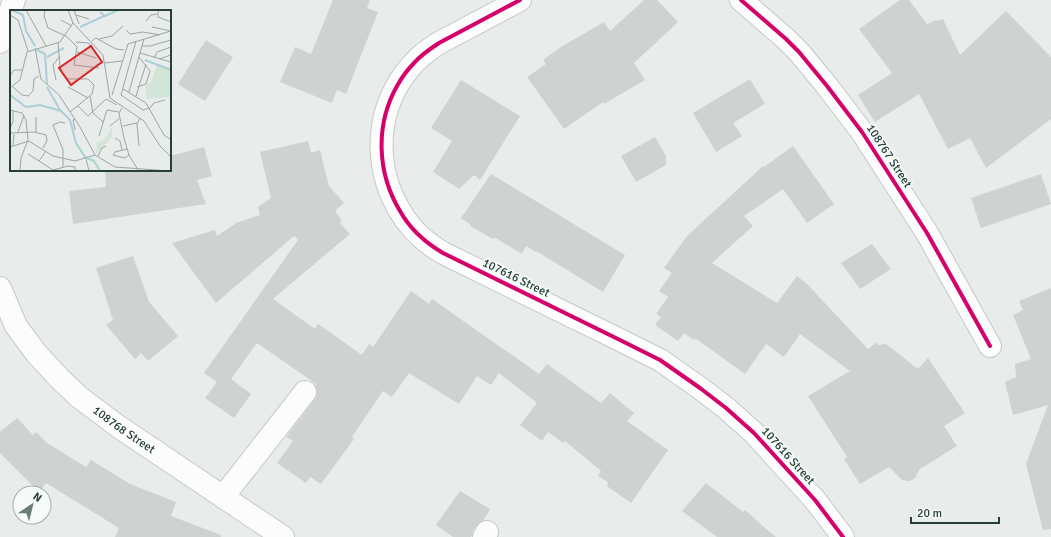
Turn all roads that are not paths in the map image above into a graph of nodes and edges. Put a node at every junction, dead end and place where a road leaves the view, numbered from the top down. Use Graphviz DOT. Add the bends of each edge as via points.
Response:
graph roads {
  1 [pos="14,0"];
  2 [pos="520,0"];
  3 [pos="742,0"];
  4 [pos="11,10"];
  5 [pos="10,12"];
  6 [pos="0,42"];
  7 [pos="0,288"];
  8 [pos="990,346"];
  9 [pos="305,392"];
  10 [pos="223,497"];
  11 [pos="283,537"];
  12 [pos="843,537"];
  1 -- 4 [label="street"];
  2 -- 12 [label="street, 107616 Street" via="428,50 414,62 390,98 382,131 383,164 386,181 400,212 416,233 443,253 660,360 700,388 754,433 815,500"];
  3 -- 8 [label="street, 108767 Street" via="799,52 862,132 927,232"];
  5 -- 6 [label="street"];
  7 -- 10 [label="street, 108768 Street" via="16,326 36,353 69,388 119,427"];
  9 -- 10 [label="street"];
  10 -- 11 [label="street, 108768 Street"];
}
